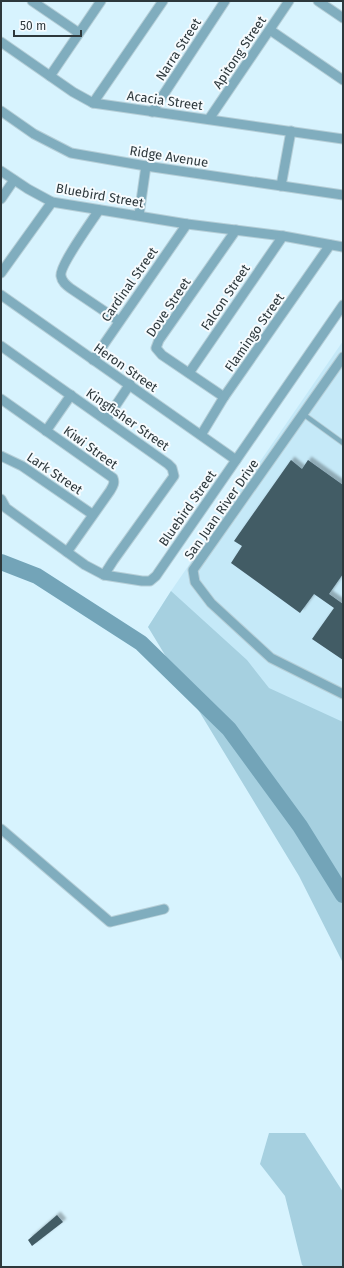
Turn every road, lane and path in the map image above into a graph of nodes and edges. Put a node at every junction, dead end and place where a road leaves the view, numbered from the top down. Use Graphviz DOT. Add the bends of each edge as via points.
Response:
graph roads {
  1 [pos="101,1"];
  2 [pos="163,1"];
  3 [pos="226,1"];
  4 [pos="290,1"];
  5 [pos="318,1"];
  6 [pos="36,2"];
  7 [pos="343,18"];
  8 [pos="270,30"];
  9 [pos="79,33"];
  10 [pos="1,42"];
  11 [pos="50,76"];
  12 [pos="343,80"];
  13 [pos="93,103"];
  14 [pos="1,112"];
  15 [pos="152,112"];
  16 [pos="209,119"];
  17 [pos="291,131"];
  18 [pos="343,139"];
  19 [pos="146,166"];
  20 [pos="1,171"];
  21 [pos="14,180"];
  22 [pos="281,186"];
  23 [pos="343,195"];
  24 [pos="1,199"];
  25 [pos="52,202"];
  26 [pos="99,210"];
  27 [pos="139,215"];
  28 [pos="187,224"];
  29 [pos="236,230"];
  30 [pos="283,236"];
  31 [pos="330,244"];
  32 [pos="343,247"];
  33 [pos="1,274"];
  34 [pos="1,294"];
  35 [pos="343,305"];
  36 [pos="119,321"];
  37 [pos="1,346"];
  38 [pos="343,357"];
  39 [pos="93,360"];
  40 [pos="189,373"];
  41 [pos="130,384"];
  42 [pos="70,395"];
  43 [pos="224,397"];
  44 [pos="1,399"];
  45 [pos="303,414"];
  46 [pos="106,420"];
  47 [pos="46,431"];
  48 [pos="201,435"];
  49 [pos="343,443"];
  50 [pos="4,457"];
  51 [pos="236,460"];
  52 [pos="1,466"];
  53 [pos="1,499"];
  54 [pos="92,514"];
  55 [pos="67,552"];
  56 [pos="104,575"];
  57 [pos="343,694"];
  58 [pos="1,829"];
  59 [pos="164,909"];
  1 -- 9 [label="street"];
  2 -- 13 [label="street"];
  3 -- 15 [label="street, Narra Street"];
  4 -- 8 [label="street, Apitong Street"];
  5 -- 7 [label="street"];
  6 -- 9 [label="street"];
  8 -- 12 [label="street"];
  8 -- 16 [label="street, Apitong Street"];
  9 -- 11 [label="street"];
  10 -- 11 [label="street, Acacia Street"];
  11 -- 13 [label="street, Acacia Street"];
  13 -- 15 [label="street, Acacia Street"];
  14 -- 19 [label="street, Ridge Avenue" via="34,134 71,153"];
  15 -- 16 [label="street, Acacia Street"];
  16 -- 17 [label="street, Acacia Street"];
  17 -- 18 [label="street, Acacia Street"];
  17 -- 22 [label="street"];
  19 -- 22 [label="street, Ridge Avenue"];
  19 -- 27 [label="street"];
  20 -- 21 [label="street, Bluebird Street"];
  21 -- 24 [label="street"];
  21 -- 25 [label="street, Bluebird Street"];
  22 -- 23 [label="street, Ridge Avenue"];
  25 -- 26 [label="street, Bluebird Street"];
  25 -- 33 [label="street"];
  26 -- 27 [label="street, Bluebird Street"];
  26 -- 36 [label="street" via="63,264 60,276 63,282"];
  27 -- 28 [label="street, Bluebird Street"];
  28 -- 29 [label="street, Bluebird Street"];
  28 -- 36 [label="street, Cardinal Street"];
  29 -- 30 [label="street, Bluebird Street"];
  29 -- 40 [label="street, Dove Street" via="157,344 158,352"];
  30 -- 31 [label="street, Bluebird Street"];
  30 -- 40 [label="street, Falcon Street"];
  31 -- 32 [label="street, Bluebird Street"];
  31 -- 43 [label="street, Flamingo Street"];
  34 -- 39 [label="street, Heron Street"];
  35 -- 51 [label="street, Bluebird Street"];
  36 -- 39 [label="street, Cardinal Street"];
  37 -- 42 [label="street, Kingfisher Street"];
  38 -- 45 [label="street, San Juan River Drive"];
  39 -- 41 [label="street, Heron Street"];
  40 -- 43 [label="street, Dove Street"];
  41 -- 46 [label="street"];
  41 -- 48 [label="street, Heron Street"];
  42 -- 46 [label="street, Kingfisher Street"];
  42 -- 47 [label="street"];
  43 -- 48 [label="street, Flamingo Street"];
  44 -- 47 [label="street, Kiwi Street"];
  45 -- 49 [label="lane"];
  45 -- 57 [label="street, San Juan River Drive" via="193,570 195,582 211,603 271,658"];
  46 -- 56 [label="street, Kingfisher Street" via="168,464 174,476"];
  47 -- 54 [label="street, Kiwi Street" via="113,478 113,486"];
  48 -- 51 [label="street, Heron Street"];
  50 -- 52 [label="street"];
  50 -- 54 [label="street, Lark Street" via="22,466"];
  51 -- 56 [label="street, Bluebird Street" via="150,581"];
  53 -- 55 [label="street, Bluebird Street" via="6,508"];
  54 -- 55 [label="street, Kiwi Street"];
  55 -- 56 [label="street, Bluebird Street"];
  58 -- 59 [label="street" via="110,922"];
}
